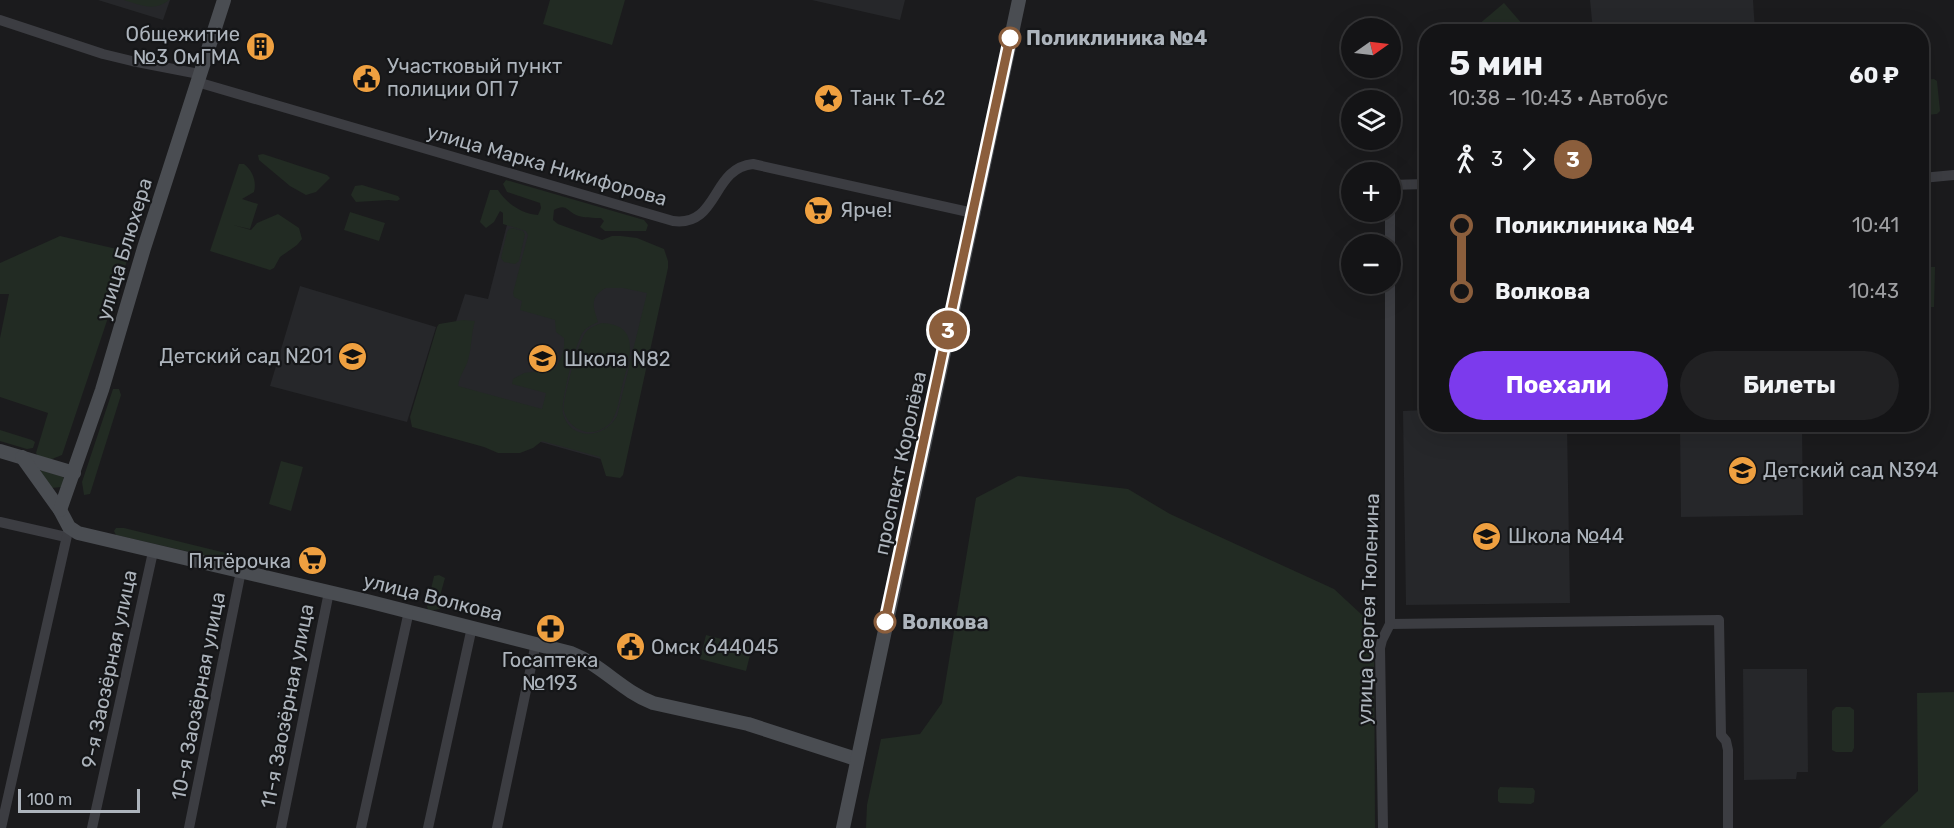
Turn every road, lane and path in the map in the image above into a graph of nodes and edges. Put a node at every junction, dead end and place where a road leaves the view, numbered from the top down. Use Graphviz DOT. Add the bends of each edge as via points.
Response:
graph roads {
  1 [pos="224,0"];
  2 [pos="1019,0"];
  3 [pos="0,20"];
  4 [pos="198,78"];
  5 [pos="1954,175"];
  6 [pos="1929,177"];
  7 [pos="1419,184"];
  8 [pos="1401,185"];
  9 [pos="973,213"];
  10 [pos="1390,294"];
  11 [pos="0,451"];
  12 [pos="22,458"];
  13 [pos="74,473"];
  14 [pos="60,510"];
  15 [pos="0,522"];
  16 [pos="68,532"];
  17 [pos="153,552"];
  18 [pos="241,572"];
  19 [pos="329,592"];
  20 [pos="409,611"];
  21 [pos="1390,624"];
  22 [pos="472,627"];
  23 [pos="536,643"];
  24 [pos="856,759"];
  25 [pos="1,828"];
  26 [pos="92,828"];
  27 [pos="189,828"];
  28 [pos="281,828"];
  29 [pos="361,828"];
  30 [pos="428,828"];
  31 [pos="497,828"];
  32 [pos="843,828"];
  33 [pos="1383,828"];
  34 [pos="1728,828"];
  1 -- 4 [label="street, улица Блюхера"];
  2 -- 9 [label="street, проспект Королёва"];
  3 -- 4 [label="street, улица Марка Никифорова" via="103,54"];
  4 -- 9 [label="street, улица Марка Никифорова" via="673,221 685,222 701,213 724,179 742,166 753,164"];
  4 -- 13 [label="street, улица Блюхера"];
  5 -- 6 [label="street"];
  7 -- 8 [label="street"];
  9 -- 24 [label="street, проспект Королёва"];
  10 -- 21 [label="street, улица Сергея Тюленина"];
  11 -- 12 [label="street"];
  12 -- 13 [label="street"];
  12 -- 14 [label="street"];
  13 -- 14 [label="street, улица Блюхера"];
  14 -- 16 [label="street"];
  15 -- 16 [label="street"];
  16 -- 17 [label="street, улица Волкова"];
  16 -- 25 [label="street"];
  17 -- 18 [label="street, улица Волкова"];
  17 -- 26 [label="street, 9-я Заозёрная улица"];
  18 -- 19 [label="street, улица Волкова"];
  18 -- 27 [label="street, 10-я Заозёрная улица"];
  19 -- 20 [label="street, улица Волкова"];
  19 -- 28 [label="street, 11-я Заозёрная улица"];
  20 -- 22 [label="street, улица Волкова"];
  20 -- 29 [label="street"];
  21 -- 33 [label="street, улица Сергея Тюленина" via="1380,648"];
  21 -- 34 [label="street" via="1719,620 1721,735 1728,750"];
  22 -- 23 [label="street, улица Волкова"];
  22 -- 30 [label="street"];
  23 -- 24 [label="street, улица Волкова" via="582,657 627,691 653,703 748,724"];
  23 -- 31 [label="street"];
  24 -- 32 [label="street, проспект Королёва"];
}
